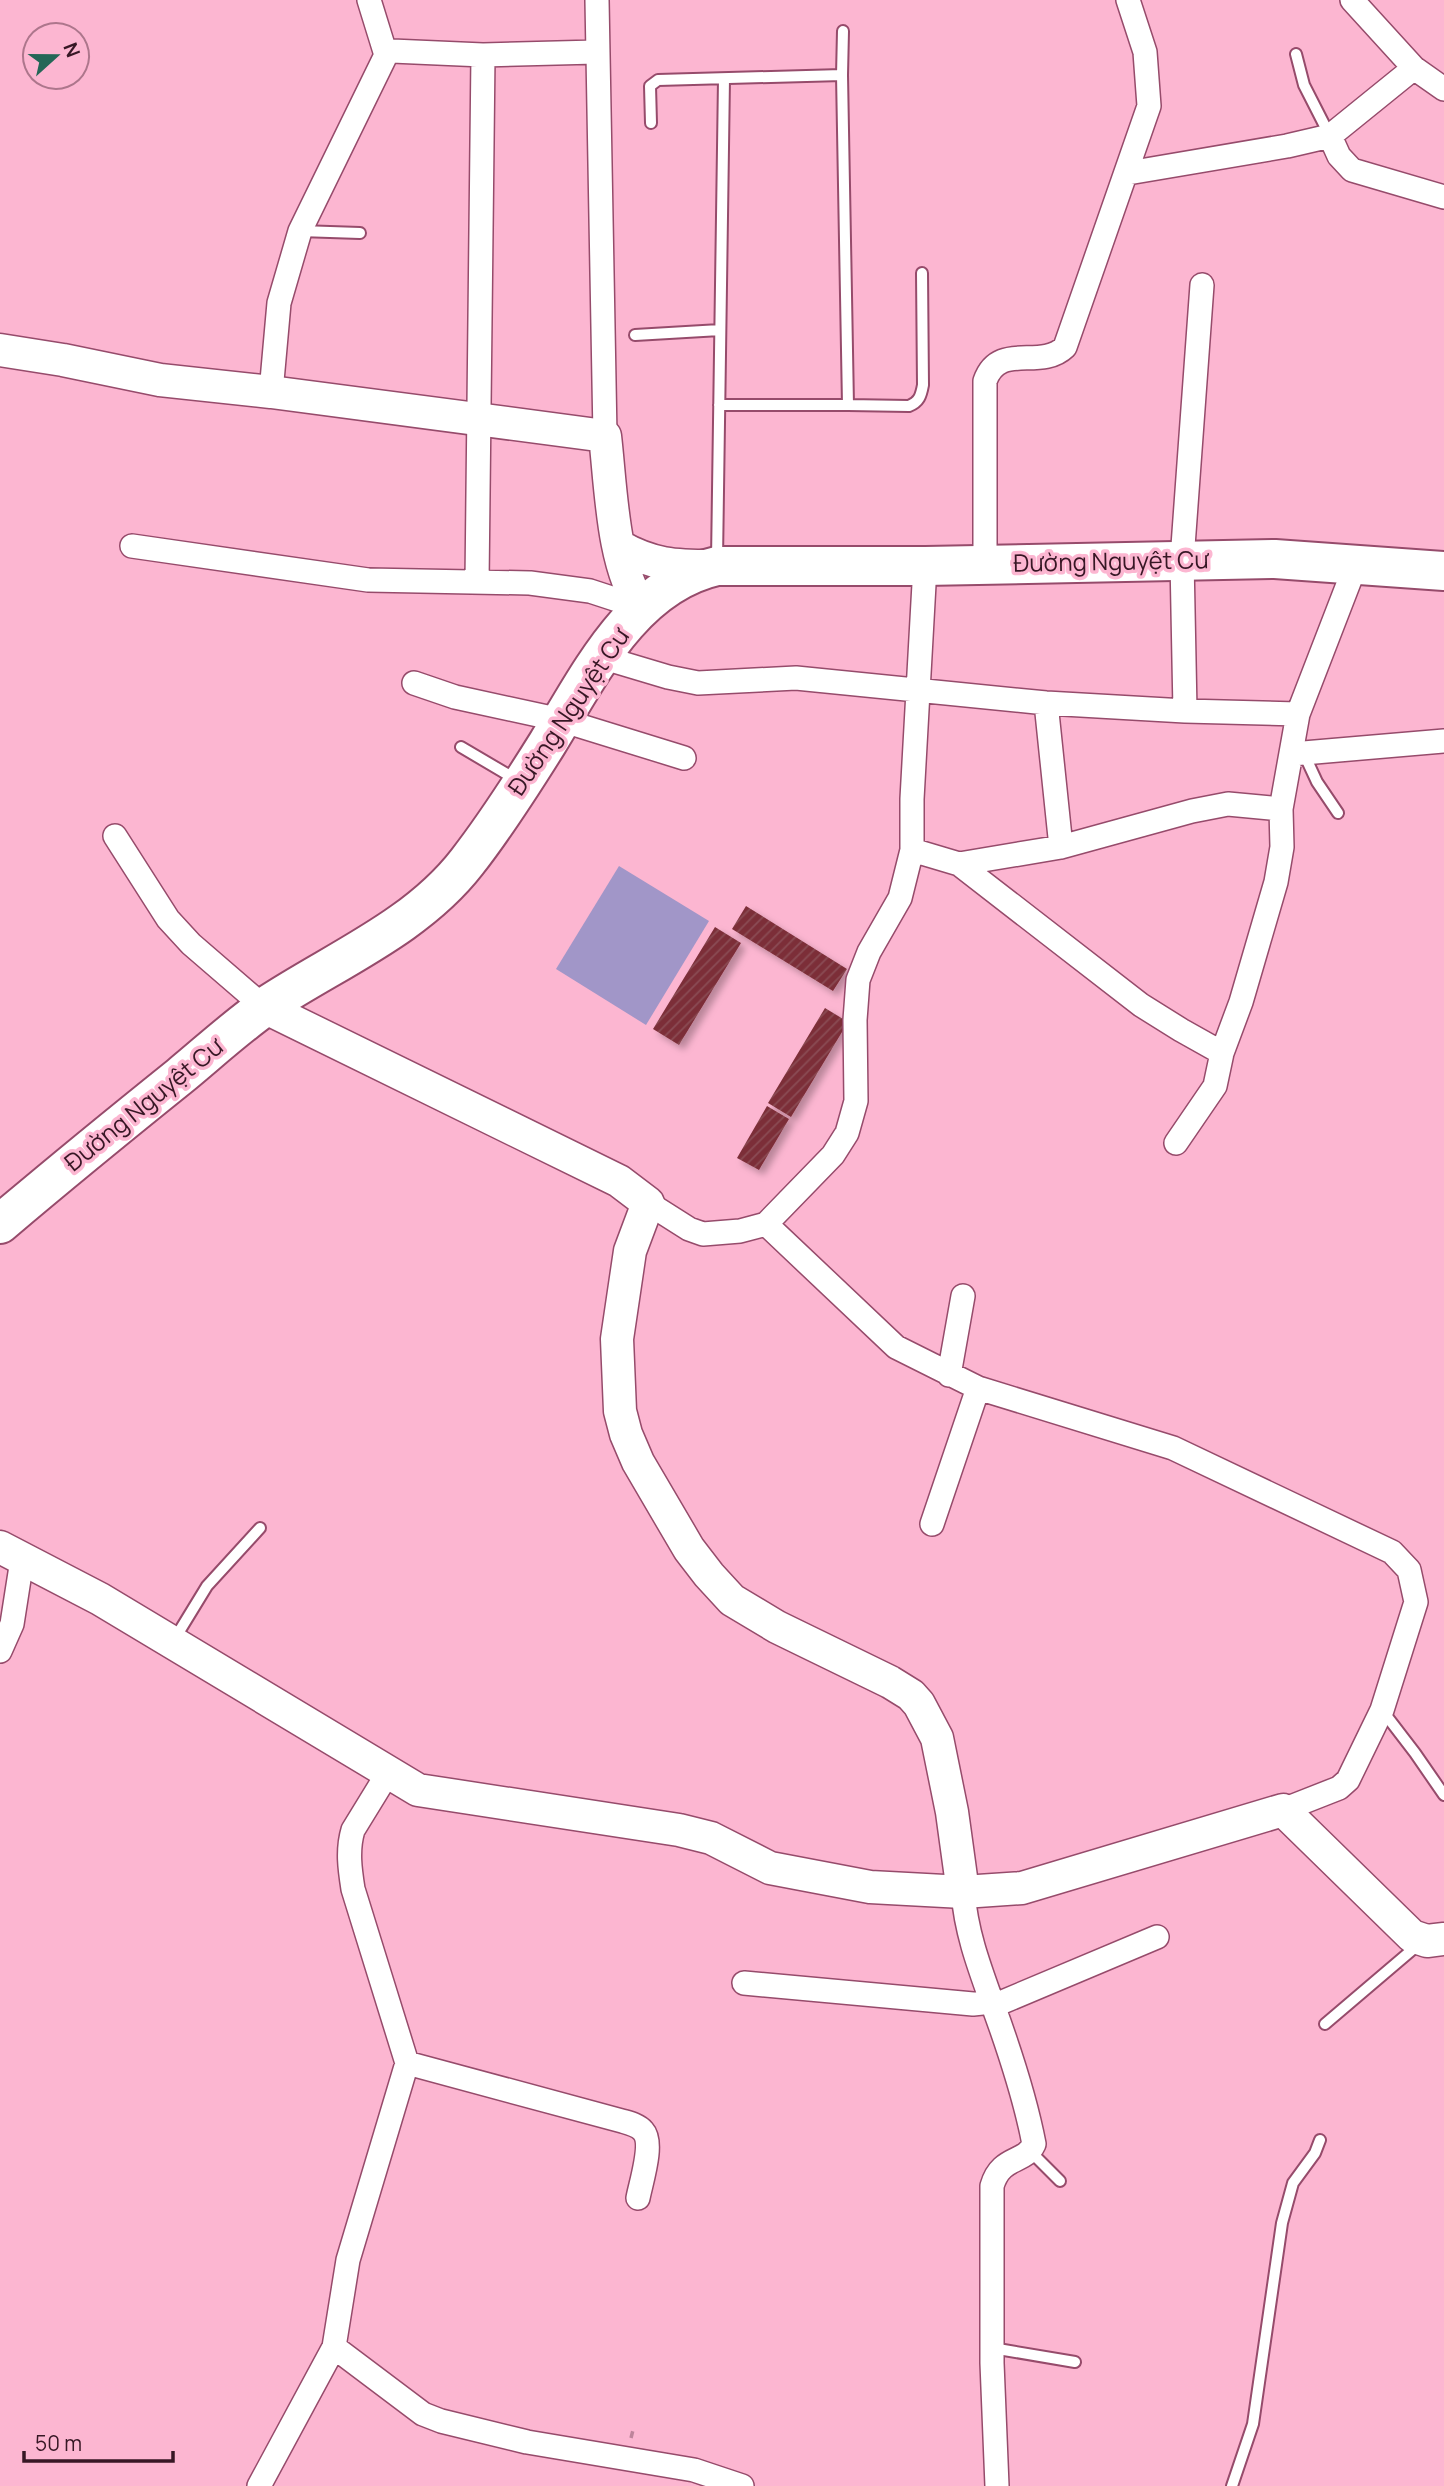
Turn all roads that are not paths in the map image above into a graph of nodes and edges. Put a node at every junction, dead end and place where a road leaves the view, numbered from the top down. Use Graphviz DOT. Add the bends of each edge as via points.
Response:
graph roads {
  1 [pos="369,0"];
  2 [pos="597,0"];
  3 [pos="1128,0"];
  4 [pos="1352,0"];
  5 [pos="843,31"];
  6 [pos="596,52"];
  7 [pos="1296,54"];
  8 [pos="386,55"];
  9 [pos="482,55"];
  10 [pos="1414,68"];
  11 [pos="842,75"];
  12 [pos="724,79"];
  13 [pos="1444,89"];
  14 [pos="652,123"];
  15 [pos="1330,136"];
  16 [pos="1128,173"];
  17 [pos="1444,197"];
  18 [pos="300,230"];
  19 [pos="360,233"];
  20 [pos="922,273"];
  21 [pos="1202,285"];
  22 [pos="720,330"];
  23 [pos="635,335"];
  24 [pos="0,350"];
  25 [pos="271,392"];
  26 [pos="719,405"];
  27 [pos="848,405"];
  28 [pos="480,419"];
  29 [pos="605,436"];
  30 [pos="132,546"];
  31 [pos="619,546"];
  32 [pos="1182,560"];
  33 [pos="985,564"];
  34 [pos="1356,564"];
  35 [pos="717,566"];
  36 [pos="925,566"];
  37 [pos="1444,571"];
  38 [pos="477,582"];
  39 [pos="642,608"];
  40 [pos="601,657"];
  41 [pos="414,684"];
  42 [pos="917,689"];
  43 [pos="1046,702"];
  44 [pos="1185,711"];
  45 [pos="1298,714"];
  46 [pos="561,720"];
  47 [pos="1444,741"];
  48 [pos="461,747"];
  49 [pos="1298,754"];
  50 [pos="684,758"];
  51 [pos="522,783"];
  52 [pos="1281,809"];
  53 [pos="1338,813"];
  54 [pos="115,836"];
  55 [pos="1061,847"];
  56 [pos="912,850"];
  57 [pos="959,864"];
  58 [pos="264,1007"];
  59 [pos="1222,1053"];
  60 [pos="1176,1143"];
  61 [pos="648,1203"];
  62 [pos="0,1224"];
  63 [pos="766,1224"];
  64 [pos="964,1296"];
  65 [pos="948,1375"];
  66 [pos="978,1388"];
  67 [pos="932,1524"];
  68 [pos="260,1528"];
  69 [pos="11,1553"];
  70 [pos="173,1643"];
  71 [pos="0,1651"];
  72 [pos="1382,1710"];
  73 [pos="388,1773"];
  74 [pos="1444,1795"];
  75 [pos="1283,1810"];
  76 [pos="963,1892"];
  77 [pos="1157,1937"];
  78 [pos="1434,1940"];
  79 [pos="744,1983"];
  80 [pos="992,2004"];
  81 [pos="1325,2024"];
  82 [pos="407,2063"];
  83 [pos="1320,2140"];
  84 [pos="1030,2151"];
  85 [pos="1060,2181"];
  86 [pos="638,2198"];
  87 [pos="334,2347"];
  88 [pos="992,2348"];
  89 [pos="1075,2362"];
  90 [pos="259,2486"];
  91 [pos="742,2486"];
  92 [pos="997,2486"];
  93 [pos="1231,2486"];
  1 -- 8 [label="street"];
  2 -- 6 [label="street"];
  3 -- 16 [label="street" via="1145,52 1149,106"];
  4 -- 10 [label="street"];
  5 -- 11 [label="lane"];
  6 -- 9 [label="street"];
  6 -- 29 [label="street"];
  7 -- 15 [label="lane" via="1304,85"];
  8 -- 9 [label="street" via="392,51"];
  8 -- 18 [label="street"];
  9 -- 28 [label="street"];
  10 -- 13 [label="street"];
  10 -- 15 [label="street"];
  11 -- 12 [label="lane"];
  11 -- 27 [label="lane"];
  12 -- 14 [label="lane" via="658,80 650,86"];
  12 -- 22 [label="lane"];
  15 -- 16 [label="street"];
  15 -- 17 [label="street" via="1352,170"];
  16 -- 33 [label="street" via="1065,347 1046,357 1009,358 987,374"];
  18 -- 19 [label="lane"];
  18 -- 25 [label="street" via="279,303"];
  20 -- 27 [label="lane" via="921,396 909,407"];
  21 -- 32 [label="street"];
  22 -- 23 [label="lane"];
  22 -- 26 [label="lane"];
  24 -- 25 [label="street" via="160,380"];
  25 -- 28 [label="street"];
  26 -- 27 [label="lane"];
  26 -- 35 [label="lane"];
  28 -- 29 [label="street"];
  28 -- 38 [label="street"];
  29 -- 31 [label="street"];
  30 -- 38 [label="street" via="368,580"];
  31 -- 35 [label="street" via="658,563"];
  31 -- 39 [label="street" via="627,579"];
  32 -- 33 [label="highway, Đường Nguyệt Cư"];
  32 -- 34 [label="highway, Đường Nguyệt Cư"];
  32 -- 44 [label="street"];
  33 -- 36 [label="highway, Đường Nguyệt Cư"];
  34 -- 37 [label="highway, Đường Nguyệt Cư"];
  34 -- 45 [label="street"];
  35 -- 36 [label="highway, Đường Nguyệt Cư"];
  35 -- 39 [label="highway, Đường Nguyệt Cư" via="675,582"];
  36 -- 42 [label="street"];
  38 -- 39 [label="street" via="590,591"];
  39 -- 40 [label="highway, Đường Nguyệt Cư"];
  40 -- 42 [label="street" via="698,683 796,678"];
  40 -- 46 [label="highway, Đường Nguyệt Cư"];
  41 -- 46 [label="street"];
  42 -- 43 [label="street"];
  42 -- 56 [label="street"];
  43 -- 44 [label="street"];
  43 -- 55 [label="street"];
  44 -- 45 [label="street"];
  45 -- 49 [label="street"];
  46 -- 50 [label="street"];
  46 -- 51 [label="highway, Đường Nguyệt Cư"];
  47 -- 49 [label="street"];
  48 -- 51 [label="lane"];
  49 -- 52 [label="street"];
  49 -- 53 [label="lane"];
  51 -- 58 [label="highway, Đường Nguyệt Cư" via="467,863 415,914"];
  52 -- 55 [label="street" via="1228,804"];
  52 -- 59 [label="street" via="1282,847 1276,882"];
  54 -- 58 [label="street" via="168,919"];
  55 -- 57 [label="street"];
  56 -- 57 [label="street"];
  56 -- 63 [label="street" via="900,898 869,952 859,981 856,1101 847,1133 833,1156"];
  57 -- 59 [label="street" via="1141,1005"];
  58 -- 61 [label="street" via="619,1181"];
  58 -- 62 [label="highway, Đường Nguyệt Cư"];
  59 -- 60 [label="street" via="1215,1086"];
  61 -- 63 [label="street" via="704,1234"];
  61 -- 76 [label="street" via="630,1251 617,1339 620,1411 638,1462 690,1549 732,1600 890,1682 919,1704 937,1738"];
  63 -- 65 [label="street" via="896,1347"];
  64 -- 65 [label="street"];
  65 -- 66 [label="street"];
  66 -- 67 [label="street"];
  66 -- 72 [label="street" via="1173,1448 1392,1552 1409,1570 1416,1602"];
  68 -- 70 [label="lane" via="207,1586"];
  69 -- 70 [label="street"];
  69 -- 71 [label="street" via="12,1624"];
  70 -- 73 [label="street"];
  72 -- 74 [label="lane"];
  72 -- 75 [label="street" via="1348,1780"];
  73 -- 76 [label="street" via="418,1790 679,1830 711,1838 770,1868 870,1887"];
  73 -- 82 [label="street" via="353,1830 350,1865 353,1889"];
  75 -- 76 [label="street" via="1022,1888"];
  75 -- 78 [label="street" via="1412,1936"];
  76 -- 80 [label="street" via="971,1943"];
  77 -- 80 [label="street"];
  78 -- 81 [label="lane"];
  79 -- 80 [label="street"];
  80 -- 84 [label="street" via="1031,2127 1034,2144"];
  82 -- 86 [label="street" via="640,2128 648,2146"];
  82 -- 87 [label="street" via="348,2260"];
  83 -- 93 [label="lane" via="1293,2183 1282,2223 1253,2424"];
  84 -- 85 [label="lane"];
  84 -- 88 [label="street" via="1002,2166 992,2186"];
  87 -- 90 [label="street"];
  87 -- 91 [label="street" via="423,2414 441,2421 527,2442 694,2470"];
  88 -- 89 [label="lane"];
  88 -- 92 [label="street"];
}
